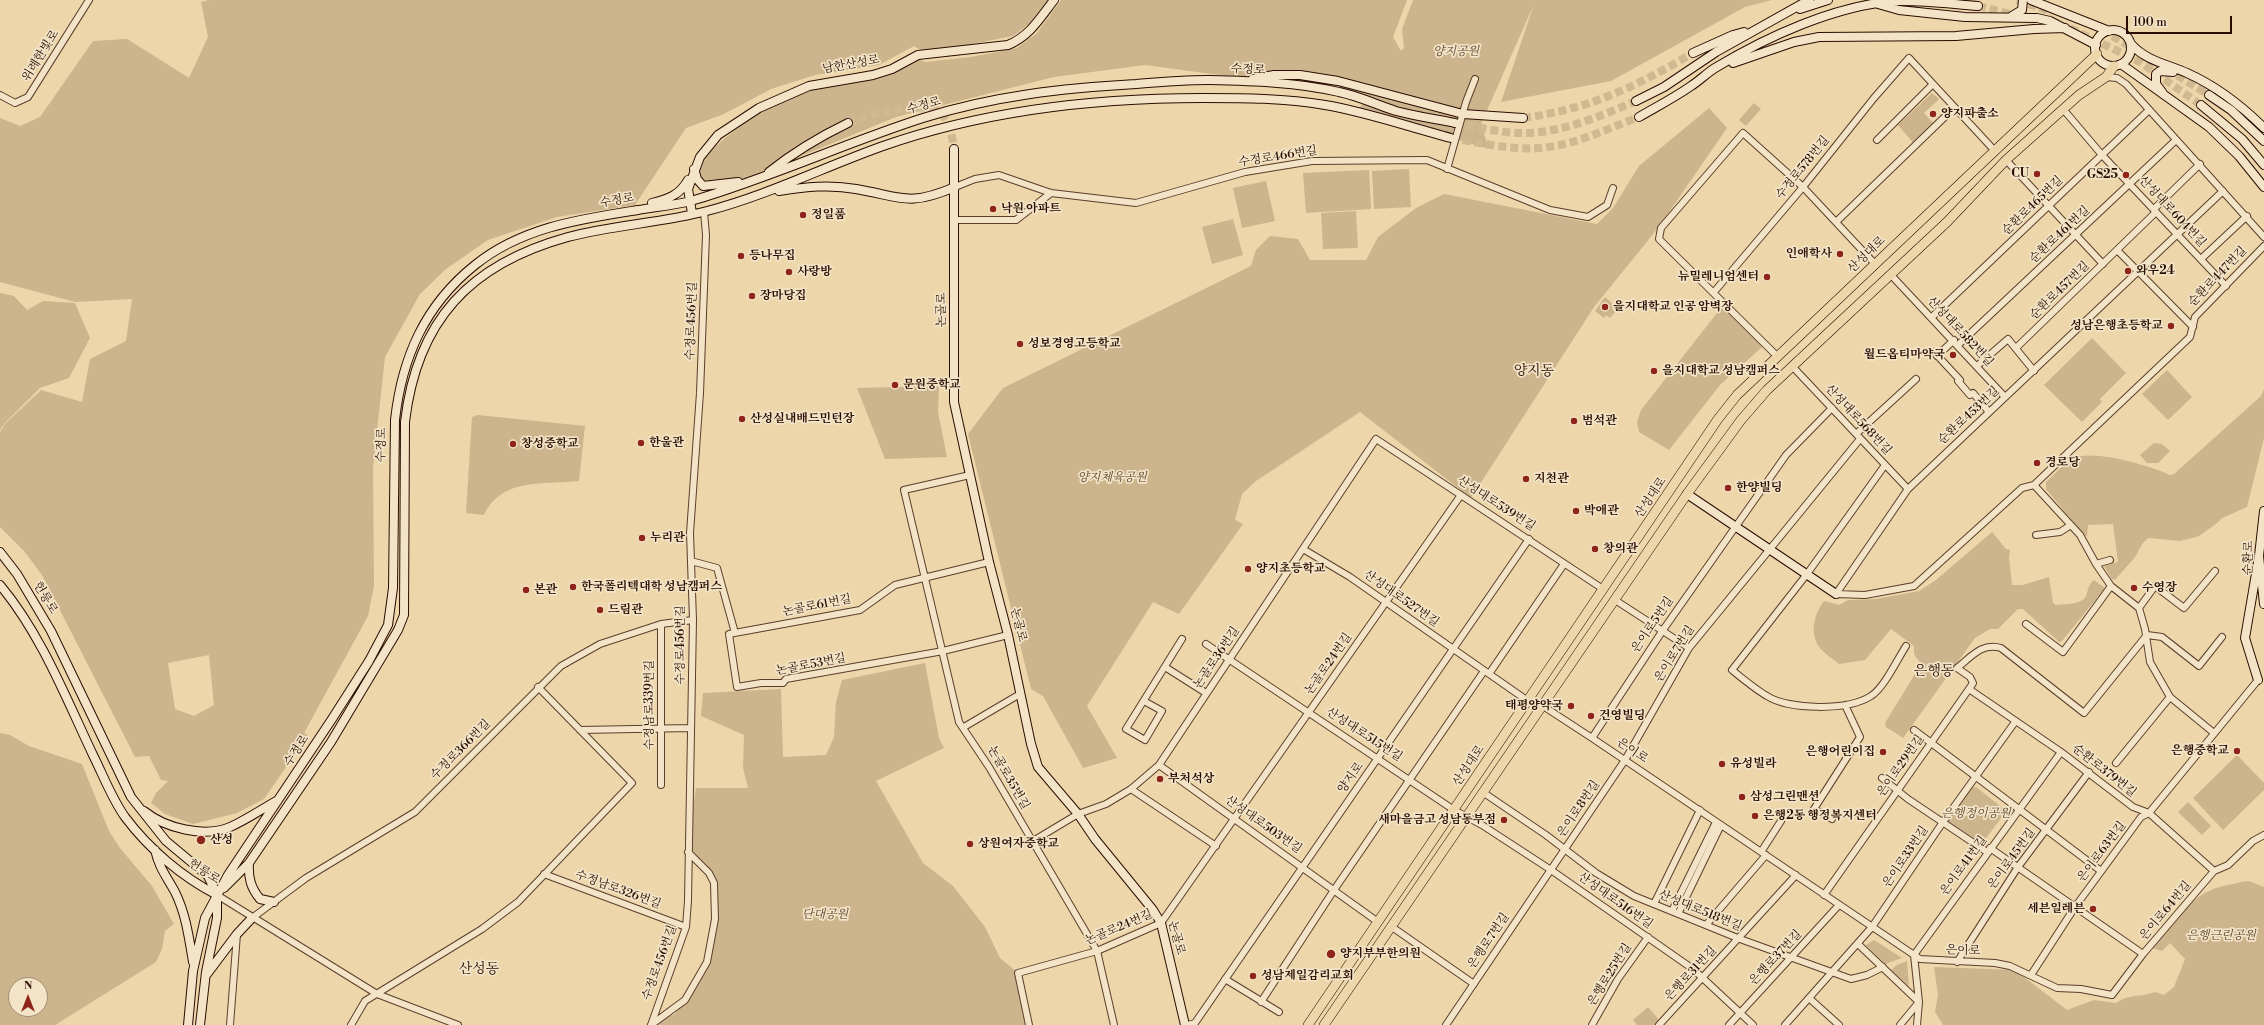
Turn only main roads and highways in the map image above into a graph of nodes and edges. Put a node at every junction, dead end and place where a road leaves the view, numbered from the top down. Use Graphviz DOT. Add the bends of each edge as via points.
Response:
graph roads {
  1 [pos="1054,0"];
  2 [pos="1809,0"];
  3 [pos="1828,0"];
  4 [pos="2023,0"];
  5 [pos="2031,0"];
  6 [pos="1875,3"];
  7 [pos="1978,6"];
  8 [pos="1788,13"];
  9 [pos="2008,17"];
  10 [pos="2066,28"];
  11 [pos="1759,29"];
  12 [pos="2109,31"];
  13 [pos="2131,44"];
  14 [pos="2096,49"];
  15 [pos="1693,53"];
  16 [pos="2118,65"];
  17 [pos="1714,69"];
  18 [pos="2186,73"];
  19 [pos="1241,82"];
  20 [pos="2164,95"];
  21 [pos="2209,95"];
  22 [pos="1636,101"];
  23 [pos="2201,105"];
  24 [pos="1638,117"];
  25 [pos="1523,118"];
  26 [pos="848,122"];
  27 [pos="1455,123"];
  28 [pos="2264,128"];
  29 [pos="1451,138"];
  30 [pos="2264,141"];
  31 [pos="954,149"];
  32 [pos="2264,165"];
  33 [pos="694,169"];
  34 [pos="764,176"];
  35 [pos="748,181"];
  36 [pos="955,187"];
  37 [pos="2264,187"];
  38 [pos="767,192"];
  39 [pos="700,198"];
  40 [pos="690,201"];
  41 [pos="640,209"];
  42 [pos="704,212"];
  43 [pos="692,213"];
  44 [pos="1687,494"];
  45 [pos="2264,511"];
  46 [pos="0,552"];
  47 [pos="2259,556"];
  48 [pos="0,585"];
  49 [pos="1836,594"];
  50 [pos="2264,604"];
  51 [pos="388,625"];
  52 [pos="399,627"];
  53 [pos="2262,676"];
  54 [pos="131,796"];
  55 [pos="281,798"];
  56 [pos="155,850"];
  57 [pos="249,863"];
  58 [pos="217,895"];
  59 [pos="274,902"];
  60 [pos="252,918"];
  61 [pos="194,968"];
  62 [pos="205,976"];
  63 [pos="188,1025"];
  64 [pos="200,1025"];
  65 [pos="1186,1025"];
  66 [pos="1308,1025"];
  67 [pos="1324,1025"];
  1 -- 33 [label="main road, 남한산성로" via="1029,33 1008,45 918,55 873,76 821,83 784,96 743,117 718,135 707,147"];
  2 -- 8 [label="main road"];
  3 -- 8 [label="main road"];
  4 -- 9 [label="main road" via="2022,10"];
  5 -- 12 [label="main road"];
  6 -- 7 [label="main road" via="1920,0"];
  6 -- 9 [label="main road" via="1899,10 1930,14"];
  6 -- 17 [label="main road" via="1791,30"];
  8 -- 11 [label="main road"];
  9 -- 10 [label="main road" via="2037,18"];
  10 -- 14 [label="main road"];
  10 -- 17 [label="main road" via="1956,36 1814,38 1794,42"];
  11 -- 15 [label="main road" via="1733,35"];
  11 -- 22 [label="main road" via="1716,52 1664,87"];
  12 -- 13 [label="main road" via="2124,34"];
  12 -- 14 [label="main road" via="2100,36"];
  13 -- 16 [label="main road" via="2130,56"];
  13 -- 18 [label="main road" via="2151,59"];
  14 -- 16 [label="main road" via="2103,63"];
  14 -- 66 [label="main road, 산성대로" via="1737,395 1718,419"];
  16 -- 20 [label="main road"];
  16 -- 44 [label="main road" via="2106,77 2079,95 2006,160 1947,222 1767,390 1741,420"];
  17 -- 24 [label="main road" via="1691,86"];
  18 -- 20 [label="main road" via="2160,71 2156,74 2156,84"];
  18 -- 28 [label="main road" via="2229,98"];
  19 -- 25 [label="main road" via="1274,76 1300,75 1338,80 1463,114"];
  19 -- 27 [label="main road, 수정로" via="1317,87 1344,93 1395,111"];
  19 -- 34 [label="main road, 수정로" via="1205,80 1133,84 1016,95 926,117"];
  20 -- 37 [label="main road" via="2209,127 2239,156"];
  21 -- 30 [label="main road" via="2231,110"];
  23 -- 32 [label="main road" via="2242,139"];
  26 -- 34 [label="main road" via="817,138"];
  29 -- 38 [label="main road, 수정로" via="1328,106 1284,100 1157,98 1096,101 1026,110 956,124 884,146"];
  31 -- 36 [label="main road, 논골로"];
  33 -- 35 [label="main road" via="697,179 703,186"];
  33 -- 40 [label="main road, 남한산성로" via="688,189"];
  33 -- 41 [label="main road" via="685,186 678,192"];
  34 -- 35 [label="main road, 수정로"];
  35 -- 39 [label="main road, 수정로"];
  36 -- 38 [label="main road" via="933,196 913,200 826,186"];
  36 -- 65 [label="main road, 논골로" via="954,402 1038,766 1161,923"];
  38 -- 42 [label="main road, 수정로"];
  39 -- 40 [label="main road, 수정로"];
  39 -- 42 [label="main road"];
  40 -- 41 [label="main road, 수정로"];
  40 -- 43 [label="main road, 남한산성로"];
  41 -- 51 [label="main road, 수정로" via="552,226 514,241 476,264 434,306 404,364 398,394 394,425 393,588"];
  42 -- 43 [label="main road, 수정로"];
  43 -- 52 [label="main road, 수정로" via="568,237 527,251 483,275 458,297 438,320 417,365 405,422 404,615"];
  44 -- 49 [label="main road"];
  44 -- 67 [label="main road"];
  45 -- 47 [label="main road, 순환로"];
  46 -- 54 [label="main road, 헌릉로" via="28,591 51,631"];
  47 -- 50 [label="main road, 순환로"];
  47 -- 53 [label="main road" via="2245,638"];
  48 -- 56 [label="main road, 헌릉로" via="15,603 38,642 125,816"];
  51 -- 52 [label="main road"];
  51 -- 55 [label="main road, 수정로" via="369,661"];
  52 -- 57 [label="main road, 수정로" via="331,742"];
  54 -- 55 [label="main road" via="145,812 166,824 192,831 228,828"];
  54 -- 58 [label="main road, 헌릉로" via="166,841 208,876"];
  55 -- 58 [label="main road, 수정로" via="228,874"];
  56 -- 58 [label="main road, 헌릉로" via="197,885"];
  56 -- 61 [label="main road" via="159,866 176,893 187,924"];
  57 -- 58 [label="main road, 수정로"];
  57 -- 59 [label="main road" via="248,875 252,889 260,899"];
  58 -- 61 [label="main road, 수정로" via="205,918"];
  58 -- 62 [label="main road, 수정로" via="217,918"];
  60 -- 62 [label="main road"];
  61 -- 63 [label="main road, 수정로"];
  62 -- 64 [label="main road, 수정로"];
}
